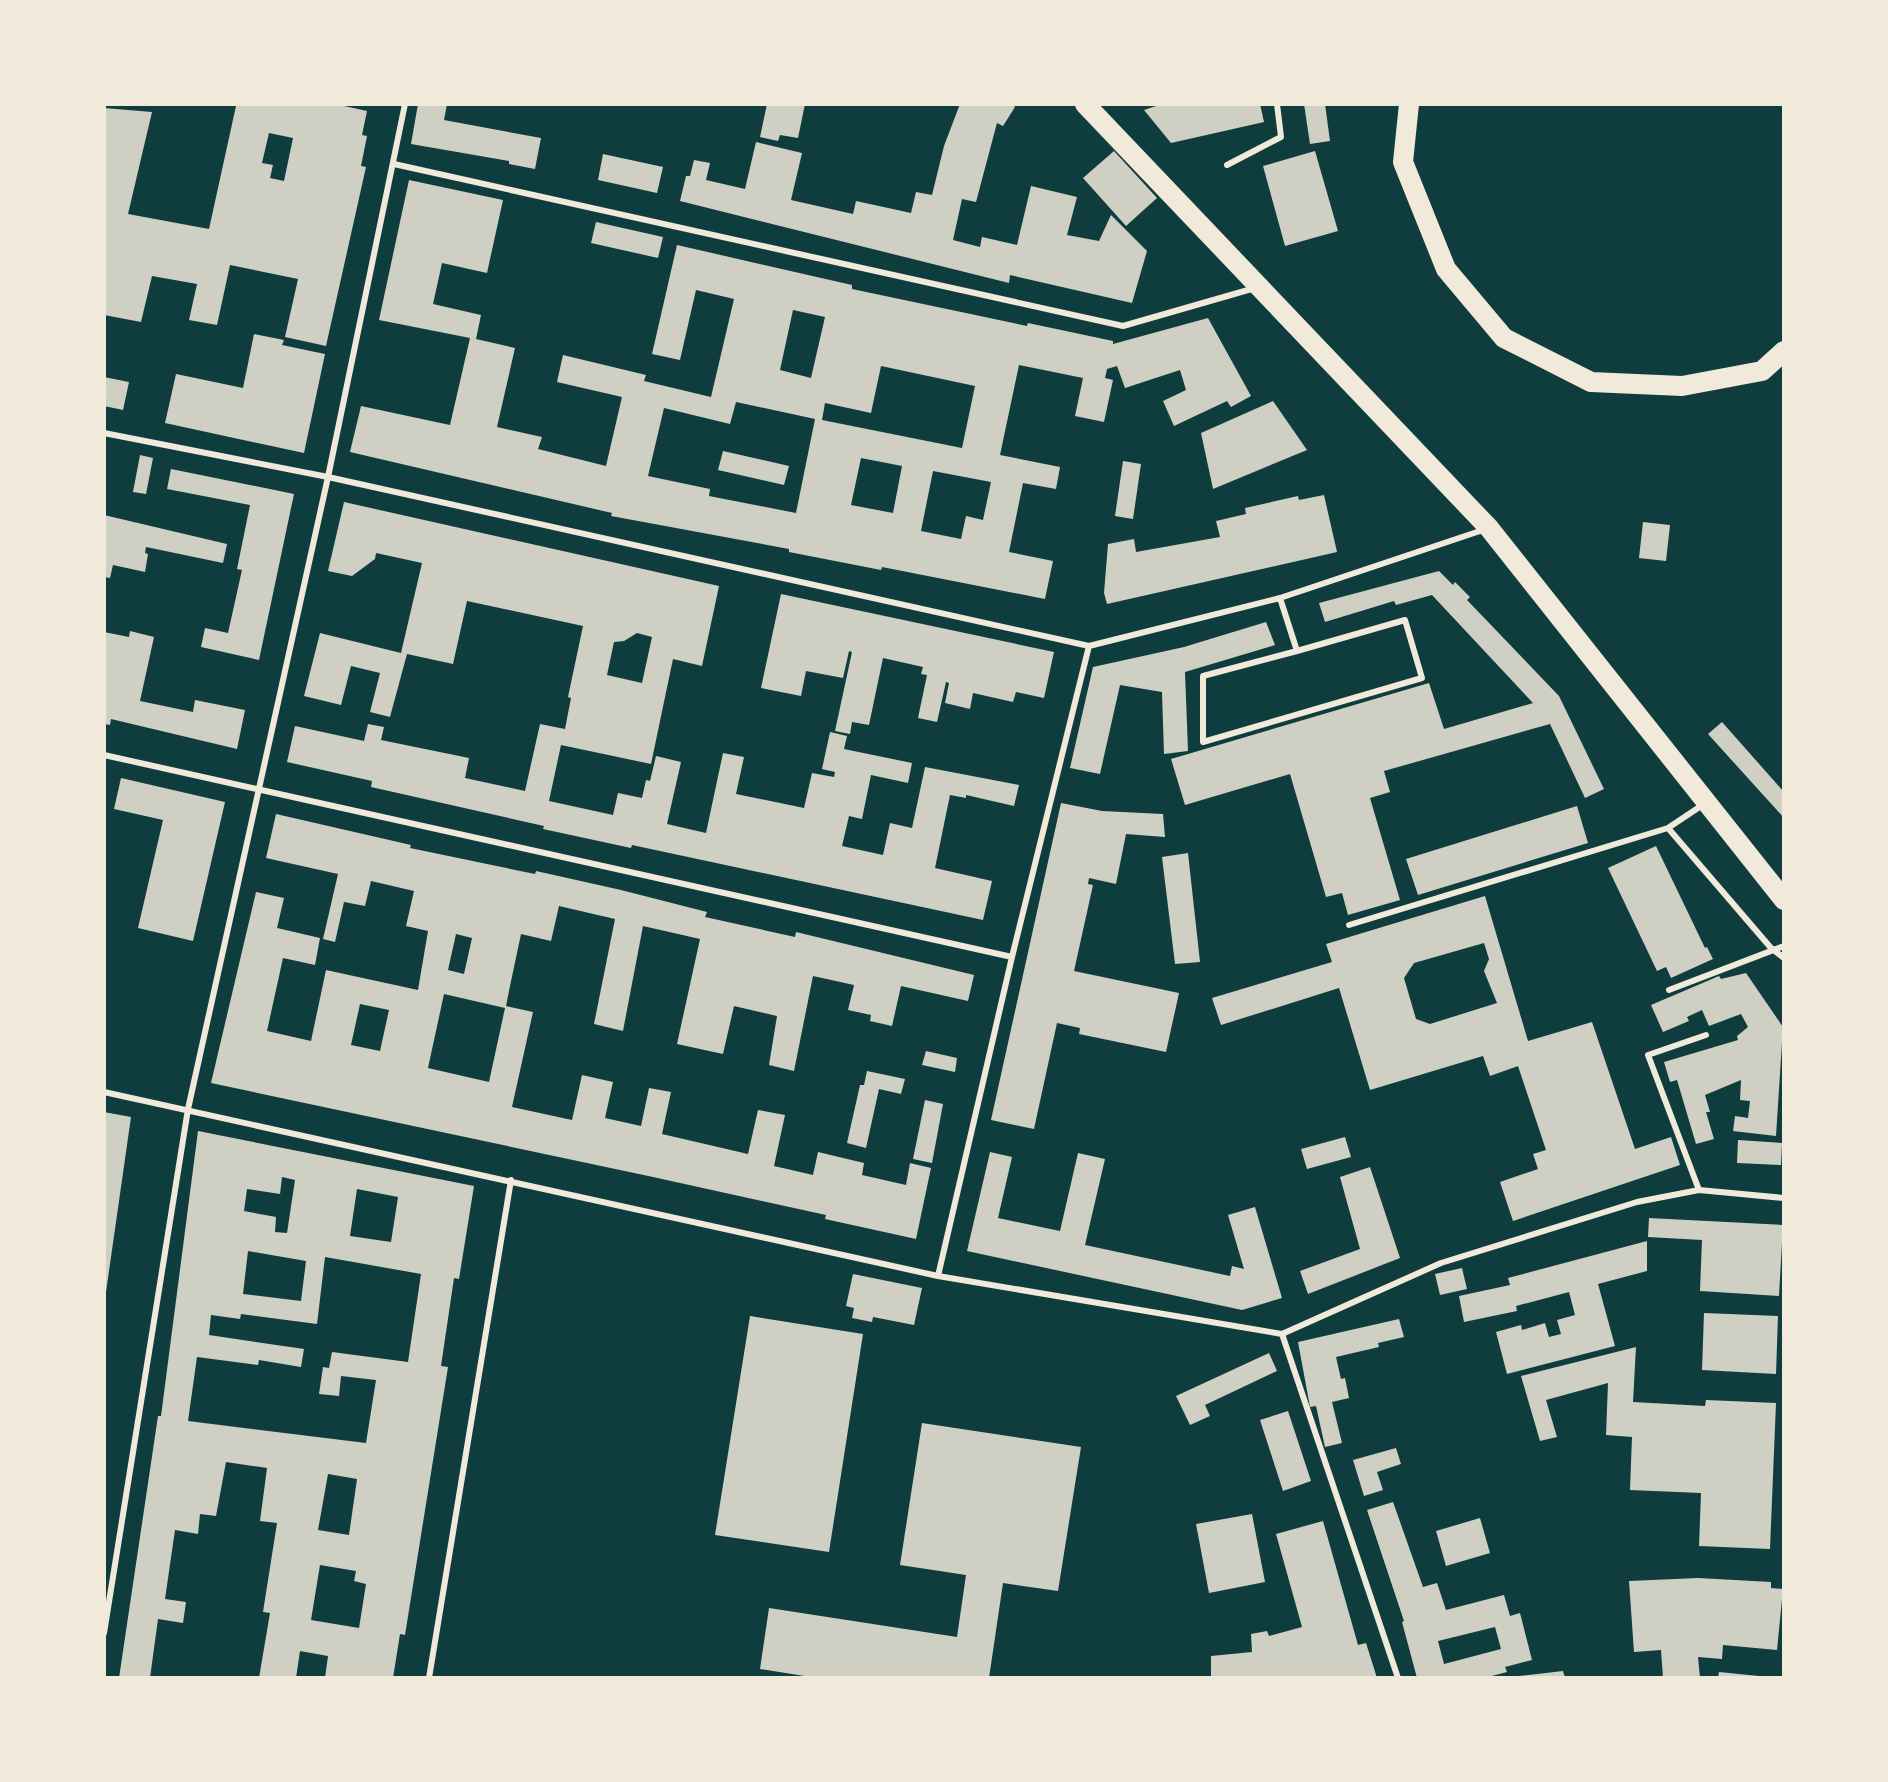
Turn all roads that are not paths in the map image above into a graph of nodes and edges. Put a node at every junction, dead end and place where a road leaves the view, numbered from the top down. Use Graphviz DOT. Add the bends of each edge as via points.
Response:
graph roads {
  1 [pos="405,104"];
  2 [pos="1277,104"];
  3 [pos="1409,104"];
  4 [pos="1092,106"];
  5 [pos="394,164"];
  6 [pos="1227,165"];
  7 [pos="1261,287"];
  8 [pos="1784,351"];
  9 [pos="104,433"];
  10 [pos="328,477"];
  11 [pos="1489,528"];
  12 [pos="1280,598"];
  13 [pos="1089,646"];
  14 [pos="1297,651"];
  15 [pos="104,755"];
  16 [pos="259,791"];
  17 [pos="1707,802"];
  18 [pos="1668,828"];
  19 [pos="1784,900"];
  20 [pos="1349,925"];
  21 [pos="1784,946"];
  22 [pos="1771,948"];
  23 [pos="1012,957"];
  24 [pos="1784,958"];
  25 [pos="1669,990"];
  26 [pos="1706,1035"];
  27 [pos="104,1092"];
  28 [pos="188,1109"];
  29 [pos="511,1180"];
  30 [pos="1699,1190"];
  31 [pos="1784,1198"];
  32 [pos="938,1276"];
  33 [pos="1282,1334"];
  34 [pos="104,1633"];
  35 [pos="429,1678"];
  36 [pos="1398,1678"];
  1 -- 5 [label="lane"];
  2 -- 6 [label="lane" via="1281,137"];
  3 -- 8 [label="main road" via="1403,162 1446,269 1504,338 1591,382 1682,386 1762,371"];
  4 -- 7 [label="main road"];
  5 -- 7 [label="lane" via="1123,326"];
  5 -- 10 [label="lane"];
  7 -- 11 [label="main road"];
  9 -- 10 [label="lane"];
  10 -- 13 [label="lane"];
  10 -- 16 [label="lane"];
  11 -- 12 [label="lane"];
  11 -- 17 [label="main road"];
  12 -- 13 [label="lane"];
  12 -- 14 [label="lane"];
  13 -- 23 [label="lane"];
  14 -- 14 [label="lane" via="1405,620 1422,678 1203,742 1203,676"];
  15 -- 16 [label="lane"];
  16 -- 23 [label="lane"];
  16 -- 28 [label="lane"];
  17 -- 18 [label="lane"];
  17 -- 19 [label="main road"];
  18 -- 20 [label="lane"];
  18 -- 22 [label="lane"];
  21 -- 22 [label="lane"];
  22 -- 24 [label="lane"];
  22 -- 25 [label="lane"];
  23 -- 32 [label="lane"];
  26 -- 30 [label="lane" via="1648,1055"];
  27 -- 28 [label="lane"];
  28 -- 29 [label="lane"];
  28 -- 34 [label="lane"];
  29 -- 32 [label="lane"];
  29 -- 35 [label="lane"];
  30 -- 31 [label="lane"];
  30 -- 33 [label="lane" via="1637,1202 1441,1263"];
  32 -- 33 [label="lane"];
  33 -- 36 [label="lane"];
}
